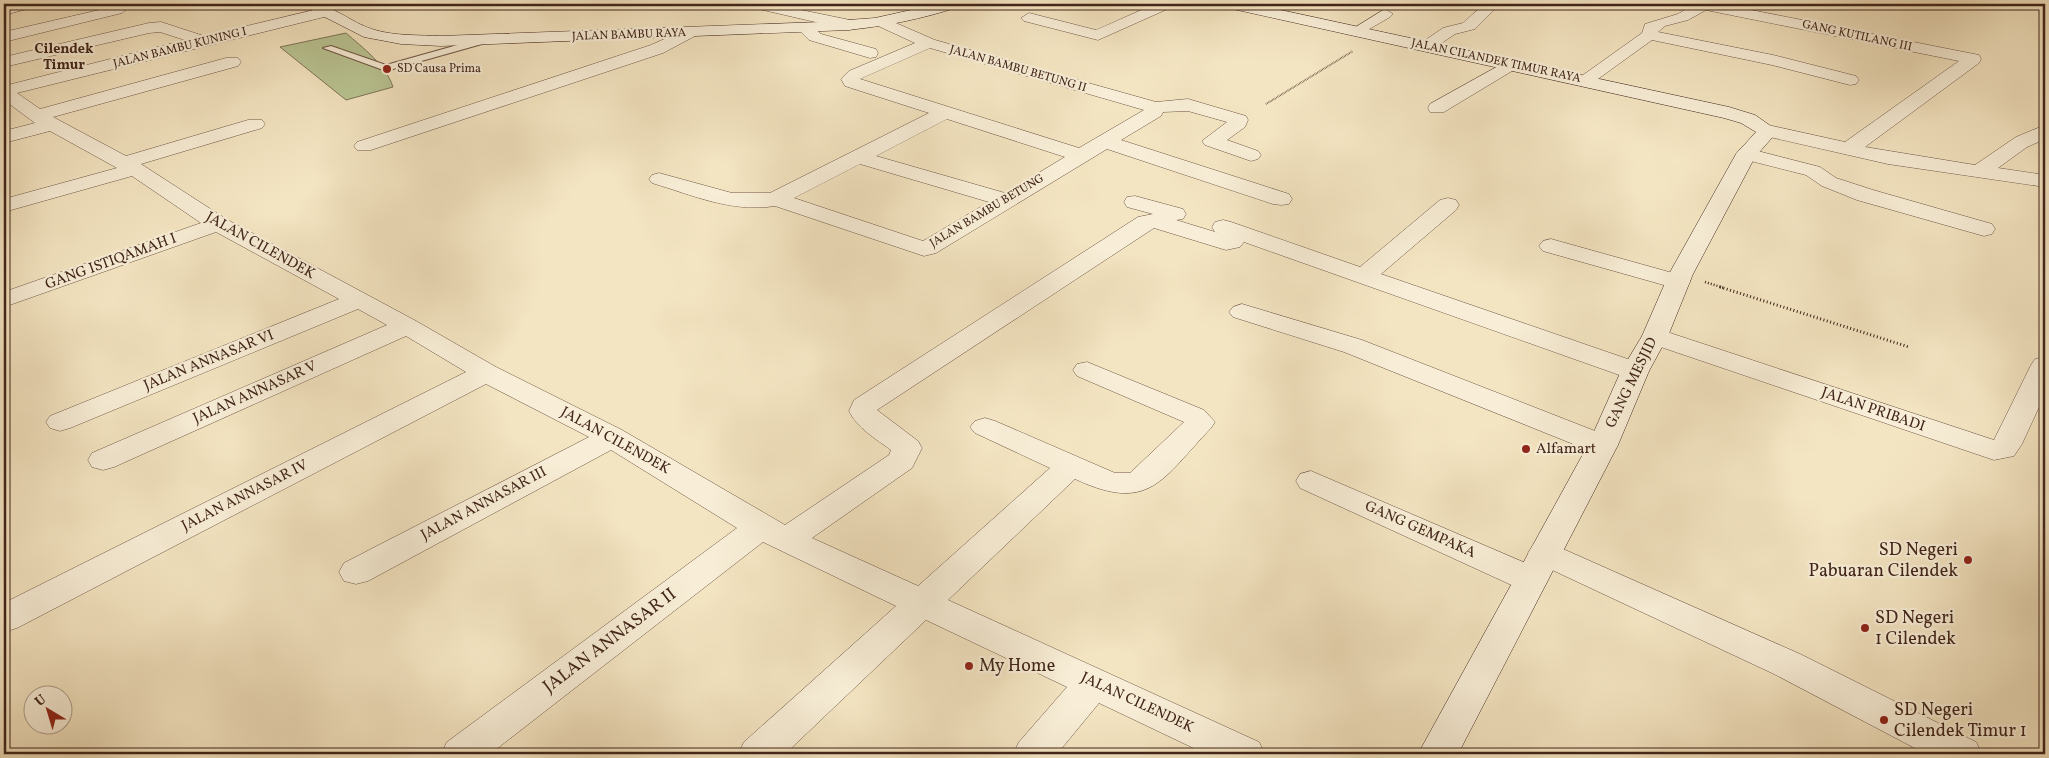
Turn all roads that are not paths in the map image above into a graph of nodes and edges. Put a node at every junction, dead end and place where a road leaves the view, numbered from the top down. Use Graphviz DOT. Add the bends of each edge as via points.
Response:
graph roads {
  1 [pos="30,4"];
  2 [pos="125,4"];
  3 [pos="310,4"];
  4 [pos="756,4"];
  5 [pos="954,4"];
  6 [pos="1167,4"];
  7 [pos="1233,4"];
  8 [pos="1492,4"];
  9 [pos="1700,5"];
  10 [pos="4,10"];
  11 [pos="327,12"];
  12 [pos="1385,14"];
  13 [pos="1028,18"];
  14 [pos="882,22"];
  15 [pos="850,25"];
  16 [pos="805,28"];
  17 [pos="1359,30"];
  18 [pos="689,33"];
  19 [pos="1649,35"];
  20 [pos="4,37"];
  21 [pos="486,40"];
  22 [pos="203,41"];
  23 [pos="929,43"];
  24 [pos="1427,46"];
  25 [pos="328,48"];
  26 [pos="870,53"];
  27 [pos="4,62"];
  28 [pos="232,62"];
  29 [pos="1511,64"];
  30 [pos="1585,80"];
  31 [pos="1850,80"];
  32 [pos="4,92"];
  33 [pos="1156,108"];
  34 [pos="1437,108"];
  35 [pos="944,112"];
  36 [pos="45,120"];
  37 [pos="255,124"];
  38 [pos="1763,128"];
  39 [pos="2045,131"];
  40 [pos="4,137"];
  41 [pos="1104,141"];
  42 [pos="2022,142"];
  43 [pos="364,146"];
  44 [pos="2045,148"];
  45 [pos="1849,149"];
  46 [pos="1746,154"];
  47 [pos="1080,155"];
  48 [pos="1251,155"];
  49 [pos="858,157"];
  50 [pos="129,166"];
  51 [pos="1980,170"];
  52 [pos="659,179"];
  53 [pos="2045,181"];
  54 [pos="776,199"];
  55 [pos="1281,199"];
  56 [pos="1006,200"];
  57 [pos="1135,202"];
  58 [pos="1448,205"];
  59 [pos="4,206"];
  60 [pos="218,224"];
  61 [pos="1984,229"];
  62 [pos="1240,232"];
  63 [pos="1551,246"];
  64 [pos="1364,276"];
  65 [pos="1679,278"];
  66 [pos="5,299"];
  67 [pos="358,300"];
  68 [pos="1242,312"];
  69 [pos="407,326"];
  70 [pos="1655,336"];
  71 [pos="2045,365"];
  72 [pos="1087,370"];
  73 [pos="1635,371"];
  74 [pos="486,373"];
  75 [pos="60,422"];
  76 [pos="985,427"];
  77 [pos="612,436"];
  78 [pos="1603,445"];
  79 [pos="103,460"];
  80 [pos="1071,466"];
  81 [pos="1311,481"];
  82 [pos="773,533"];
  83 [pos="1537,566"];
  84 [pos="356,572"];
  85 [pos="924,603"];
  86 [pos="4,619"];
  87 [pos="1093,683"];
  88 [pos="461,754"];
  89 [pos="758,754"];
  90 [pos="1034,754"];
  91 [pos="1245,754"];
  92 [pos="1438,754"];
  93 [pos="1962,754"];
  1 -- 10 [label="street"];
  2 -- 20 [label="street" via="117,10"];
  3 -- 11 [label="street, JALAN BAMBU RAYA"];
  4 -- 15 [label="street"];
  5 -- 14 [label="street, JALAN BAMBU RAYA"];
  6 -- 13 [label="street" via="1098,35"];
  7 -- 17 [label="street, JALAN CILANDEK TIMUR RAYA"];
  8 -- 24 [label="street" via="1469,26 1449,31"];
  9 -- 19 [label="street, GANG KUTILANG III" via="1683,17 1652,27"];
  9 -- 45 [label="street, GANG KUTILANG III" via="1973,59"];
  11 -- 21 [label="street, JALAN BAMBU RAYA" via="370,34 384,37 421,41"];
  11 -- 22 [label="street, JALAN BAMBU KUNING I"];
  12 -- 17 [label="street"];
  14 -- 15 [label="street, JALAN BAMBU RAYA"];
  14 -- 23 [label="street, JALAN BAMBU BETUNG II"];
  15 -- 16 [label="street, JALAN BAMBU RAYA"];
  16 -- 18 [label="street, JALAN BAMBU RAYA"];
  16 -- 26 [label="street" via="816,37"];
  17 -- 24 [label="street, JALAN CILANDEK TIMUR RAYA"];
  18 -- 21 [label="street, JALAN BAMBU RAYA"];
  18 -- 43 [label="street" via="657,49"];
  19 -- 30 [label="street, GANG KUTILANG III"];
  19 -- 31 [label="street" via="1773,60"];
  21 -- 25 [label="lane" via="386,68"];
  22 -- 27 [label="street" via="161,27 150,28"];
  22 -- 32 [label="street, JALAN BAMBU KUNING I"];
  23 -- 33 [label="street, JALAN BAMBU BETUNG II"];
  23 -- 35 [label="street" via="850,79"];
  24 -- 29 [label="street, JALAN CILANDEK TIMUR RAYA"];
  28 -- 36 [label="street"];
  29 -- 30 [label="street, JALAN CILANDEK TIMUR RAYA"];
  29 -- 34 [label="street"];
  30 -- 38 [label="street, JALAN CILANDEK TIMUR RAYA" via="1729,113"];
  32 -- 36 [label="street, JALAN CILENDEK"];
  33 -- 41 [label="street, JALAN BAMBU BETUNG"];
  33 -- 48 [label="street" via="1187,104 1239,120 1212,141"];
  35 -- 47 [label="street"];
  35 -- 49 [label="street"];
  36 -- 40 [label="street"];
  36 -- 50 [label="street, JALAN CILENDEK"];
  37 -- 50 [label="street"];
  38 -- 45 [label="street, JALAN CILANDEK TIMUR RAYA"];
  38 -- 46 [label="street, GANG MESJID"];
  39 -- 42 [label="street"];
  41 -- 47 [label="street, JALAN BAMBU BETUNG"];
  41 -- 55 [label="street"];
  42 -- 44 [label="street"];
  42 -- 51 [label="street"];
  45 -- 51 [label="street, JALAN CILANDEK TIMUR RAYA" via="1907,162"];
  46 -- 61 [label="street" via="1813,171 1829,182 1865,195"];
  46 -- 65 [label="street, GANG MESJID"];
  47 -- 56 [label="street, JALAN BAMBU BETUNG"];
  49 -- 54 [label="street"];
  49 -- 56 [label="street"];
  50 -- 59 [label="street"];
  50 -- 60 [label="street, JALAN CILENDEK"];
  51 -- 53 [label="street, JALAN CILANDEK TIMUR RAYA"];
  52 -- 54 [label="street" via="745,202"];
  54 -- 56 [label="street, JALAN BAMBU BETUNG" via="924,249"];
  57 -- 62 [label="street"];
  58 -- 64 [label="street"];
  60 -- 66 [label="street, GANG ISTIQAMAH I"];
  60 -- 67 [label="street, JALAN CILENDEK"];
  62 -- 64 [label="street"];
  62 -- 82 [label="street, JALAN ANNASAR II" via="1232,242 1226,243 1155,221 1146,222 864,406 866,417 907,448 900,461"];
  63 -- 65 [label="street"];
  64 -- 73 [label="street"];
  65 -- 70 [label="street, GANG MESJID"];
  67 -- 69 [label="street, JALAN CILENDEK"];
  67 -- 75 [label="street, JALAN ANNASAR VI"];
  68 -- 78 [label="street" via="1353,346"];
  69 -- 74 [label="street, JALAN CILENDEK"];
  69 -- 79 [label="street, JALAN ANNASAR V"];
  70 -- 71 [label="street, JALAN PRIBADI" via="1994,450 2003,449 2007,444"];
  70 -- 73 [label="street, GANG MESJID"];
  72 -- 80 [label="street" via="1194,416 1200,422 1138,483 1110,483"];
  73 -- 78 [label="street, GANG MESJID"];
  74 -- 77 [label="street, JALAN CILENDEK"];
  74 -- 86 [label="street, JALAN ANNASAR IV"];
  76 -- 80 [label="street"];
  77 -- 82 [label="street, JALAN CILENDEK"];
  77 -- 84 [label="street, JALAN ANNASAR III"];
  78 -- 83 [label="street, GANG MESJID"];
  80 -- 85 [label="street"];
  81 -- 83 [label="street, GANG GEMPAKA"];
  82 -- 85 [label="street, JALAN CILENDEK"];
  82 -- 88 [label="street, JALAN ANNASAR II"];
  83 -- 92 [label="street, GANG MESJID"];
  83 -- 93 [label="street, GANG GEMPAKA" via="1787,664"];
  85 -- 87 [label="street, JALAN CILENDEK"];
  85 -- 89 [label="street"];
  87 -- 90 [label="street"];
  87 -- 91 [label="street, JALAN CILENDEK"];
}
